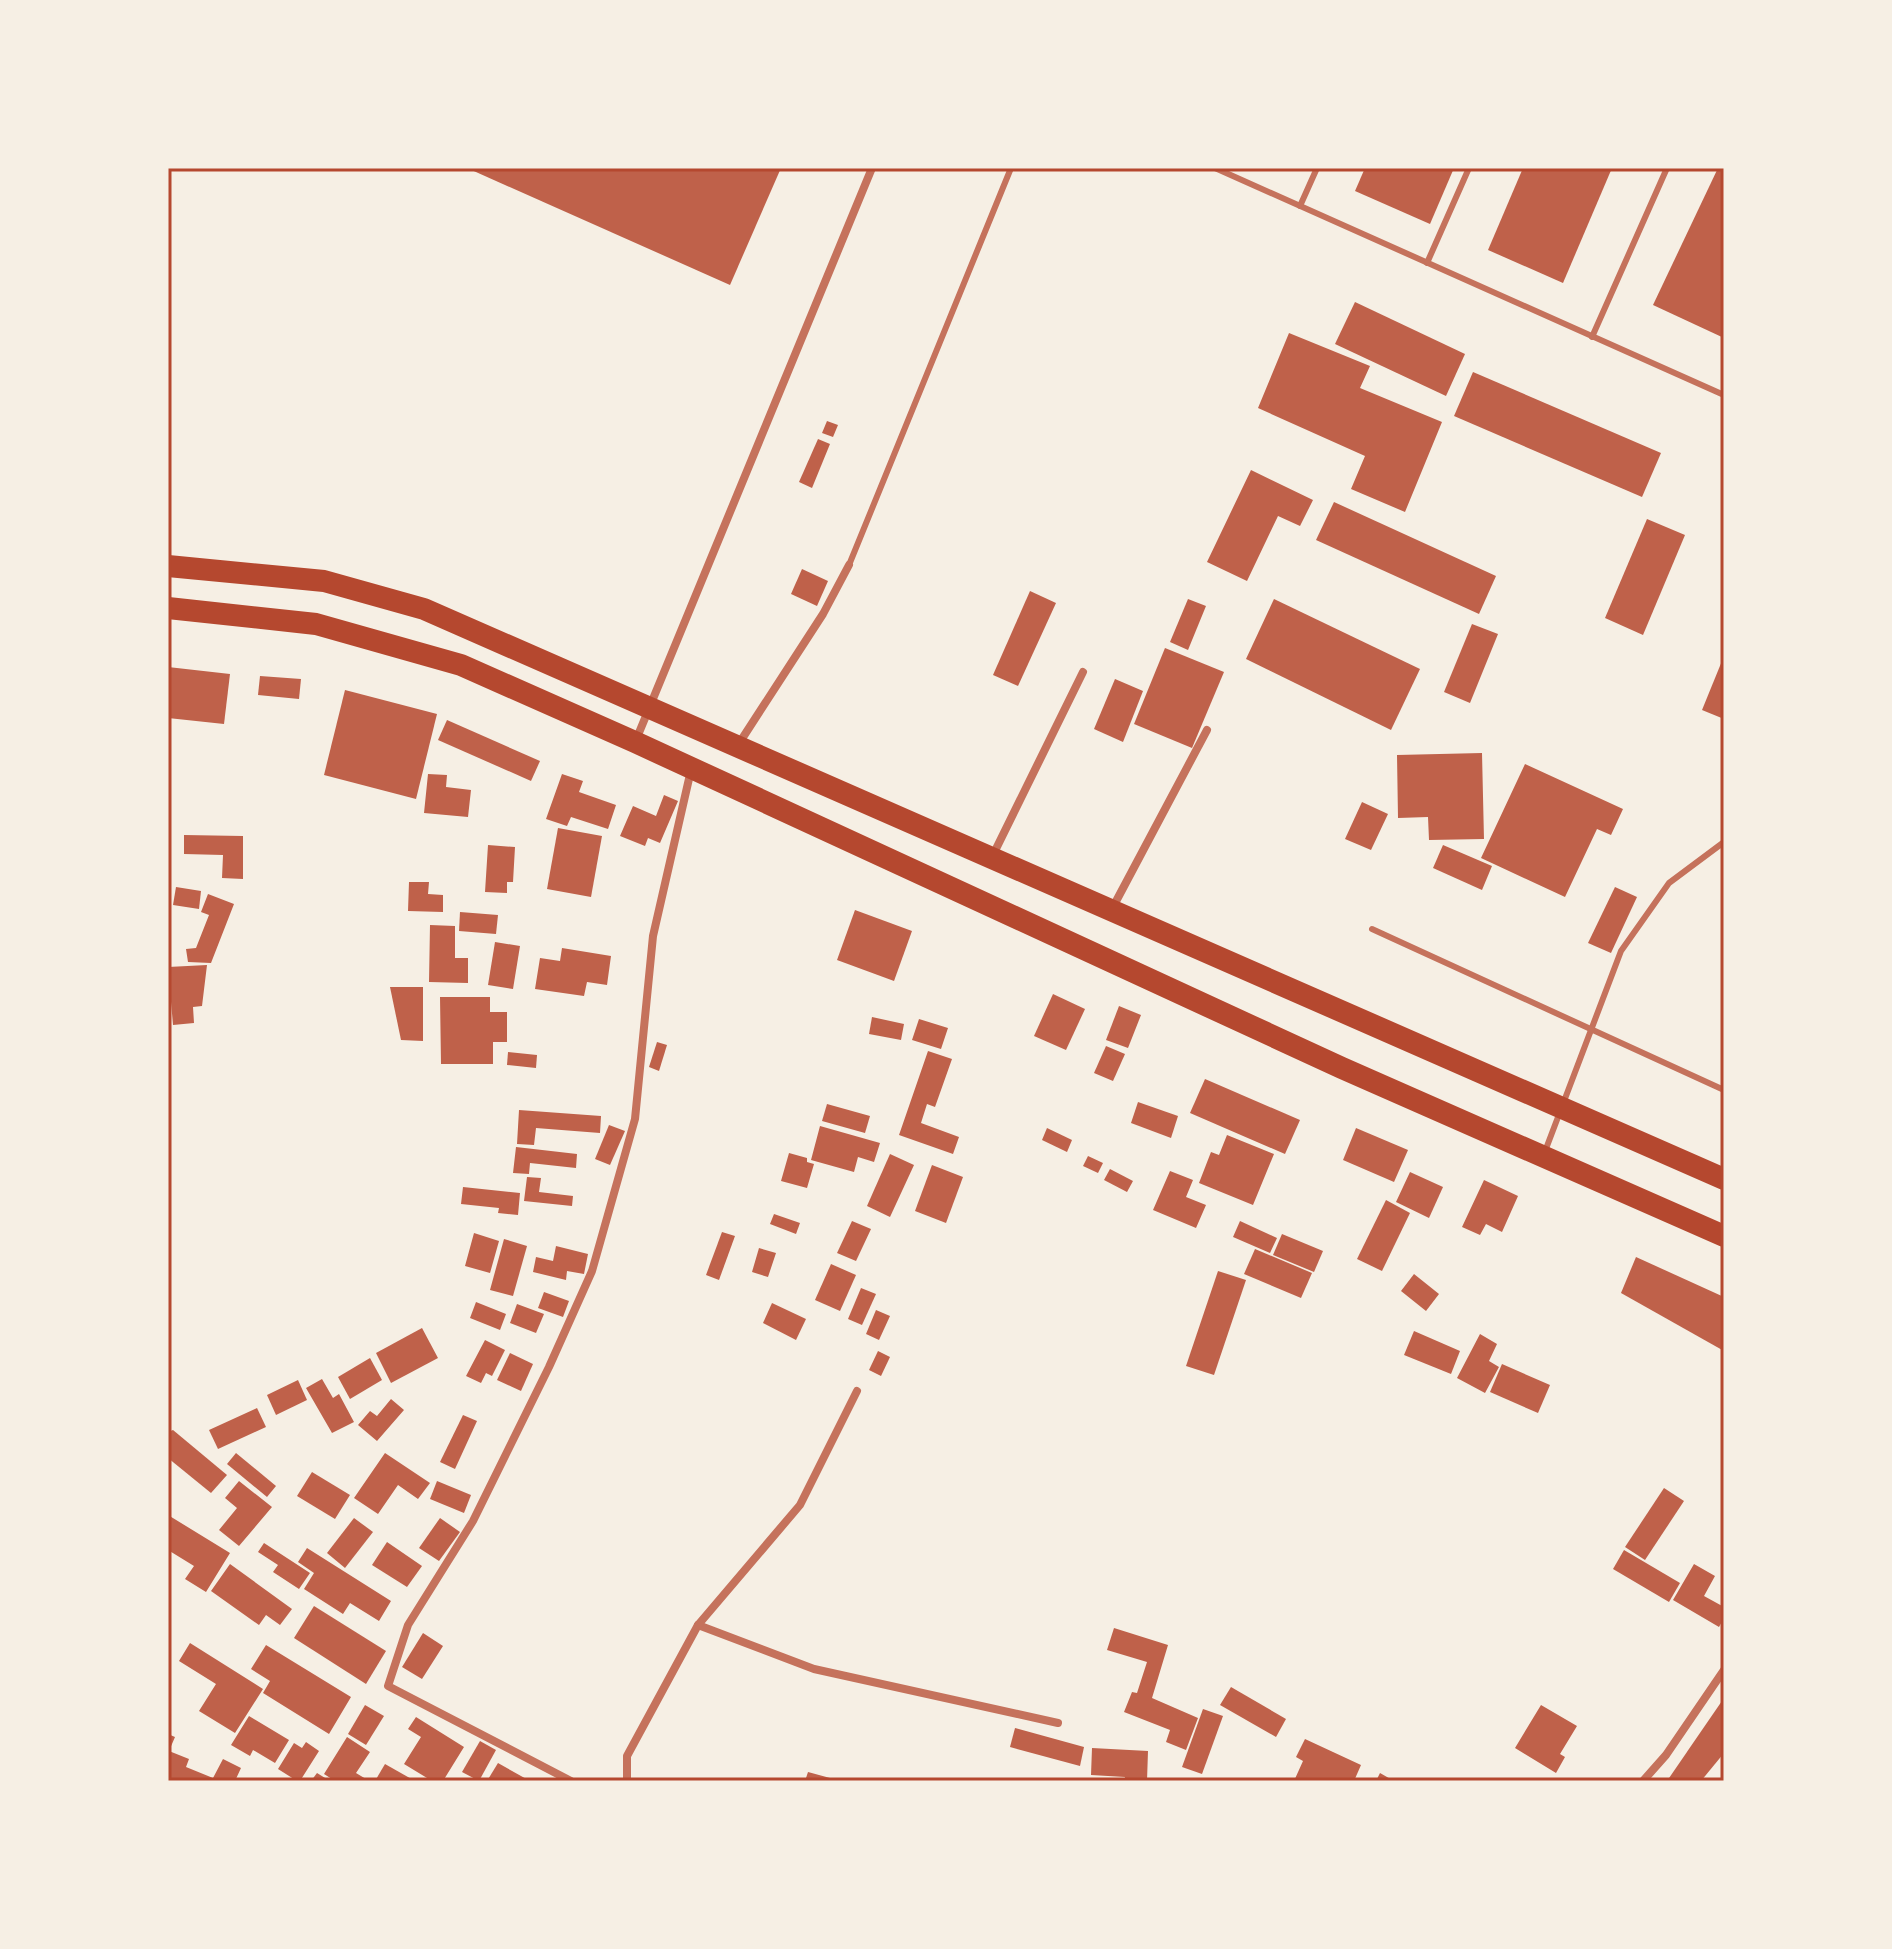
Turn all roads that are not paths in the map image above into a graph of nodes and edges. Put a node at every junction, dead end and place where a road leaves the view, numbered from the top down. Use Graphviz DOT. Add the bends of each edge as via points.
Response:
graph roads {
  1 [pos="872,168"];
  2 [pos="1011,168"];
  3 [pos="1215,168"];
  4 [pos="1317,168"];
  5 [pos="1469,168"];
  6 [pos="1667,168"];
  7 [pos="1300,206"];
  8 [pos="1427,263"];
  9 [pos="1592,337"];
  10 [pos="1724,395"];
  11 [pos="849,565"];
  12 [pos="168,566"];
  13 [pos="168,608"];
  14 [pos="1083,672"];
  15 [pos="652,707"];
  16 [pos="1207,730"];
  17 [pos="635,742"];
  18 [pos="737,746"];
  19 [pos="692,769"];
  20 [pos="1724,842"];
  21 [pos="991,859"];
  22 [pos="1110,911"];
  23 [pos="1372,929"];
  24 [pos="1592,1030"];
  25 [pos="1724,1090"];
  26 [pos="1562,1108"];
  27 [pos="1544,1155"];
  28 [pos="1724,1179"];
  29 [pos="1724,1236"];
  30 [pos="857,1391"];
  31 [pos="698,1625"];
  32 [pos="1724,1670"];
  33 [pos="1058,1723"];
  34 [pos="571,1781"];
  35 [pos="627,1781"];
  36 [pos="1643,1781"];
  1 -- 15 [label="street"];
  2 -- 11 [label="lane"];
  3 -- 7 [label="lane"];
  4 -- 7 [label="lane"];
  5 -- 8 [label="lane"];
  6 -- 9 [label="lane"];
  7 -- 8 [label="lane"];
  8 -- 9 [label="lane"];
  9 -- 10 [label="lane"];
  11 -- 18 [label="street"];
  12 -- 15 [label="highway" via="324,581 424,609"];
  13 -- 17 [label="highway" via="316,624 461,665"];
  14 -- 21 [label="street"];
  15 -- 17 [label="street"];
  15 -- 18 [label="highway"];
  16 -- 22 [label="street"];
  17 -- 19 [label="highway"];
  18 -- 21 [label="highway"];
  19 -- 27 [label="highway" via="1328,1062"];
  19 -- 34 [label="street" via="653,936 635,1119 592,1271 473,1521 408,1625 388,1686"];
  20 -- 24 [label="lane" via="1669,883 1621,951"];
  21 -- 22 [label="highway"];
  22 -- 26 [label="highway"];
  23 -- 24 [label="lane"];
  24 -- 25 [label="lane"];
  24 -- 26 [label="lane"];
  26 -- 27 [label="lane"];
  26 -- 28 [label="highway"];
  27 -- 29 [label="highway"];
  30 -- 31 [label="street" via="800,1505"];
  31 -- 33 [label="street" via="814,1669"];
  31 -- 35 [label="street" via="627,1756"];
  32 -- 36 [label="street"];
}
